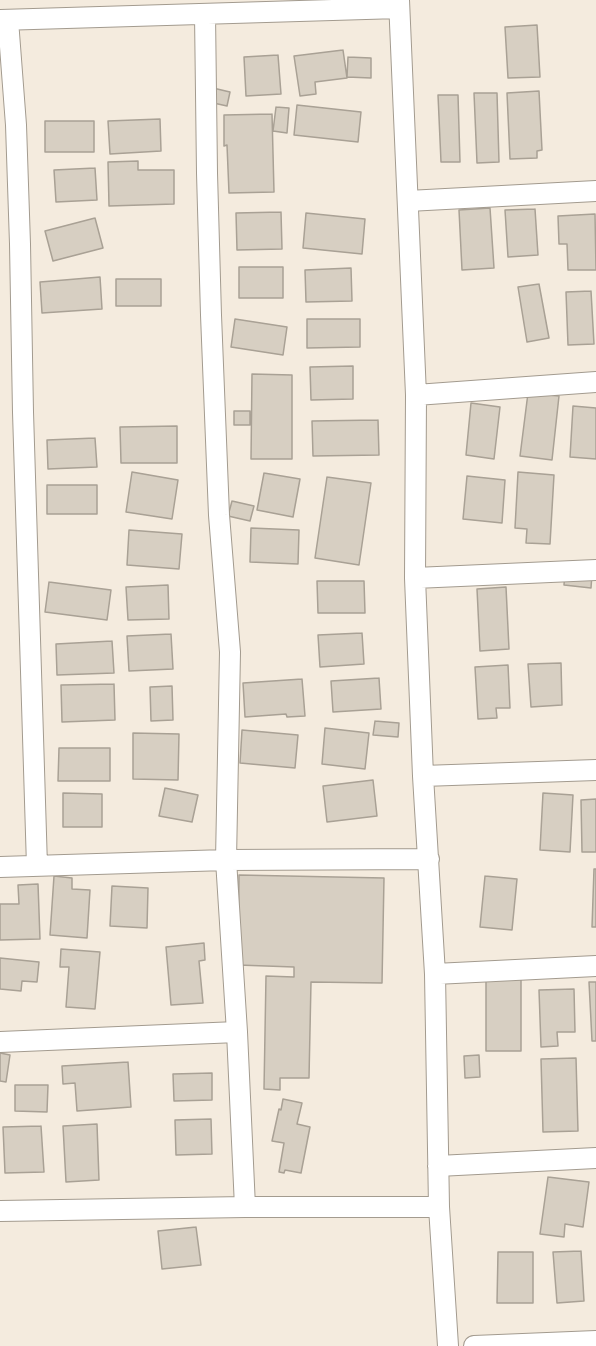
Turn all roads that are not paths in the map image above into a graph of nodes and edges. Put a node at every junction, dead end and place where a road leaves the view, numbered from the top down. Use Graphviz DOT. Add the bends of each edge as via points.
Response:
graph roads {
  1 [pos="399,4"];
  2 [pos="205,14"];
  3 [pos="4,20"];
  4 [pos="596,191"];
  5 [pos="408,201"];
  6 [pos="596,382"];
  7 [pos="416,395"];
  8 [pos="596,570"];
  9 [pos="415,578"];
  10 [pos="596,770"];
  11 [pos="423,776"];
  12 [pos="226,860"];
  13 [pos="429,860"];
  14 [pos="37,866"];
  15 [pos="0,867"];
  16 [pos="596,966"];
  17 [pos="435,974"];
  18 [pos="237,1032"];
  19 [pos="0,1042"];
  20 [pos="596,1158"];
  21 [pos="438,1166"];
  22 [pos="245,1208"];
  23 [pos="439,1208"];
  24 [pos="0,1211"];
  25 [pos="596,1341"];
  26 [pos="448,1346"];
  27 [pos="474,1346"];
  1 -- 2 [label="street"];
  1 -- 5 [label="street"];
  2 -- 3 [label="street"];
  2 -- 12 [label="street" via="219,515 230,652"];
  3 -- 14 [label="street" via="16,137"];
  4 -- 5 [label="street"];
  5 -- 7 [label="street"];
  6 -- 7 [label="street"];
  7 -- 9 [label="street"];
  8 -- 9 [label="street"];
  9 -- 11 [label="street"];
  10 -- 11 [label="street"];
  11 -- 13 [label="street"];
  12 -- 13 [label="street"];
  12 -- 14 [label="street"];
  12 -- 18 [label="street"];
  13 -- 17 [label="street"];
  14 -- 15 [label="street"];
  16 -- 17 [label="street"];
  17 -- 21 [label="street"];
  18 -- 19 [label="street"];
  18 -- 22 [label="street"];
  20 -- 21 [label="street"];
  21 -- 23 [label="street"];
  22 -- 23 [label="street"];
  22 -- 24 [label="street"];
  23 -- 26 [label="street"];
  25 -- 27 [label="street"];
}
